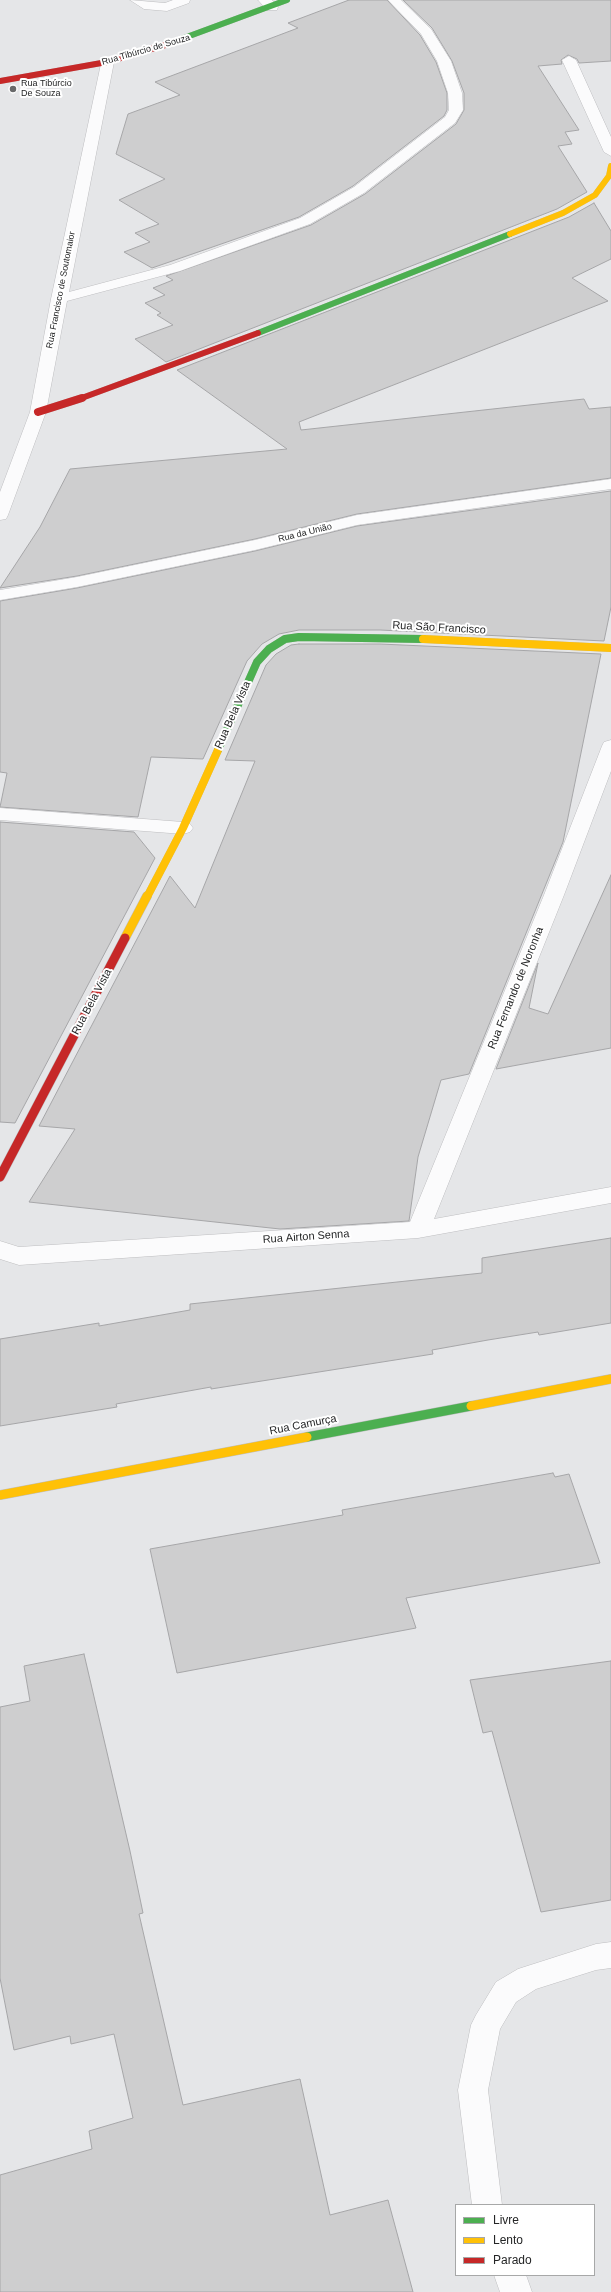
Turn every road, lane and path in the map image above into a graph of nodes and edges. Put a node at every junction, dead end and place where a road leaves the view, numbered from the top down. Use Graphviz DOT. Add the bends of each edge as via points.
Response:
graph roads {
  1 [pos="136,0"];
  2 [pos="184,0"];
  3 [pos="287,0"];
  4 [pos="394,0"];
  5 [pos="268,3"];
  6 [pos="568,60"];
  7 [pos="107,62"];
  8 [pos="0,80"];
  9 [pos="611,152"];
  10 [pos="611,166"];
  11 [pos="58,298"];
  12 [pos="38,412"];
  13 [pos="608,486"];
  14 [pos="0,515"];
  15 [pos="0,595"];
  16 [pos="611,648"];
  17 [pos="268,649"];
  18 [pos="611,746"];
  19 [pos="0,814"];
  20 [pos="183,828"];
  21 [pos="0,1177"];
  22 [pos="611,1195"];
  23 [pos="418,1230"];
  24 [pos="0,1250"];
  25 [pos="611,1379"];
  26 [pos="0,1495"];
  27 [pos="611,1955"];
  28 [pos="487,2204"];
  29 [pos="510,2276"];
  30 [pos="516,2292"];
  1 -- 2 [label="street" via="149,6 167,7"];
  3 -- 5 [label="street, Rua Tibúrcio de Souza"];
  4 -- 11 [label="street" via="426,32 444,61 455,93 456,110 450,120 359,190 305,221 176,268"];
  5 -- 7 [label="street, Rua Tibúrcio de Souza" via="187,38"];
  6 -- 9 [label="street"];
  7 -- 8 [label="street, Rua Tibúrcio de Souza" via="20,79"];
  7 -- 11 [label="street, Rua Francisco de Soutomaior"];
  10 -- 12 [label="street" via="609,176 595,195 563,213 251,336 108,390"];
  11 -- 12 [label="street, Rua Francisco de Soutomaior"];
  12 -- 14 [label="street, Rua Francisco de Soutomaior"];
  13 -- 15 [label="street, Rua da União" via="358,520 255,546"];
  16 -- 17 [label="street, Rua São Francisco" via="380,637 314,637 285,639"];
  17 -- 20 [label="street, Rua Bela Vista" via="257,662"];
  18 -- 23 [label="street, Rua Fernando de Noronha" via="551,902"];
  19 -- 20 [label="street"];
  20 -- 21 [label="street, Rua Bela Vista"];
  22 -- 23 [label="street, Rua Airton Senna"];
  23 -- 24 [label="street, Rua Airton Senna" via="19,1256"];
  25 -- 26 [label="street, Rua Camurça"];
  27 -- 28 [label="street" via="596,1957 528,1978 506,1992 486,2025 473,2090"];
  29 -- 30 [label="street"];
}
